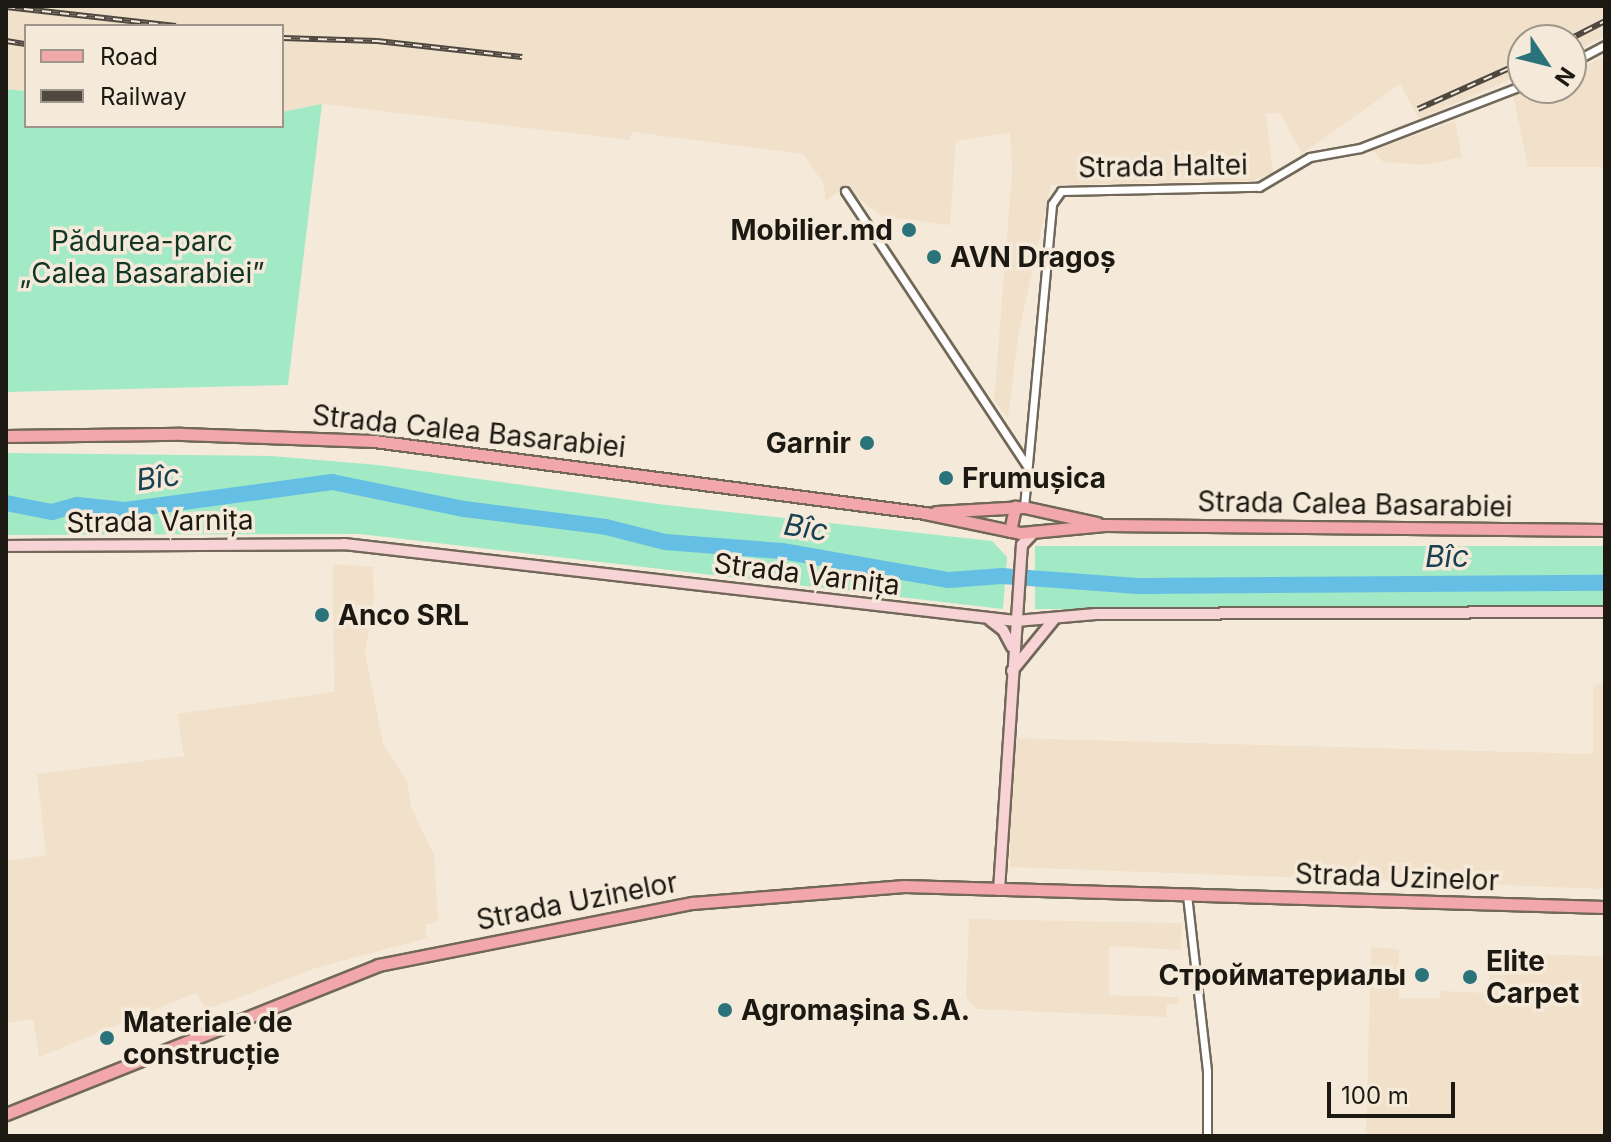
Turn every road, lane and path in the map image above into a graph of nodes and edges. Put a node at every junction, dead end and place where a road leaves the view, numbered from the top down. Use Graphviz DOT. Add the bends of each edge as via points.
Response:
graph roads {
  1 [pos="1605,45"];
  2 [pos="1587,55"];
  3 [pos="1507,91"];
  4 [pos="845,191"];
  5 [pos="6,436"];
  6 [pos="1026,464"];
  7 [pos="1024,508"];
  8 [pos="925,513"];
  9 [pos="1105,525"];
  10 [pos="1605,530"];
  11 [pos="1010,531"];
  12 [pos="1034,532"];
  13 [pos="6,546"];
  14 [pos="1021,548"];
  15 [pos="1605,612"];
  16 [pos="1017,615"];
  17 [pos="1056,617"];
  18 [pos="988,619"];
  19 [pos="1013,650"];
  20 [pos="1011,672"];
  21 [pos="999,890"];
  22 [pos="1187,895"];
  23 [pos="1605,907"];
  24 [pos="6,1114"];
  25 [pos="1207,1136"];
  1 -- 2 [label="street"];
  3 -- 6 [label="street, Strada Haltei" via="1360,148 1310,157 1259,187 1061,191 1052,204"];
  4 -- 6 [label="street"];
  5 -- 8 [label="main road, Strada Calea Basarabiei" via="196,434 374,441"];
  6 -- 7 [label="street, Strada Haltei"];
  7 -- 8 [label="main road, Strada Calea Basarabiei"];
  7 -- 9 [label="main road, Strada Calea Basarabiei"];
  7 -- 11 [label="main road"];
  7 -- 12 [label="main road"];
  8 -- 11 [label="main road, Strada Calea Basarabiei"];
  9 -- 10 [label="main road, Strada Calea Basarabiei"];
  9 -- 12 [label="main road, Strada Calea Basarabiei"];
  11 -- 12 [label="main road, Strada Calea Basarabiei"];
  11 -- 14 [label="street"];
  12 -- 14 [label="street"];
  13 -- 18 [label="street, Strada Varnița" via="344,544"];
  14 -- 16 [label="street"];
  15 -- 17 [label="street, Strada Varnița"];
  16 -- 17 [label="street, Strada Varnița"];
  16 -- 18 [label="street, Strada Varnița"];
  16 -- 19 [label="street"];
  17 -- 20 [label="street"];
  18 -- 19 [label="street" via="1003,630"];
  19 -- 20 [label="street"];
  20 -- 21 [label="street"];
  21 -- 22 [label="main road, Strada Uzinelor"];
  21 -- 24 [label="main road, Strada Uzinelor" via="863,887 692,903 378,965"];
  22 -- 23 [label="main road, Strada Uzinelor"];
  22 -- 25 [label="street" via="1207,1071"];
}
